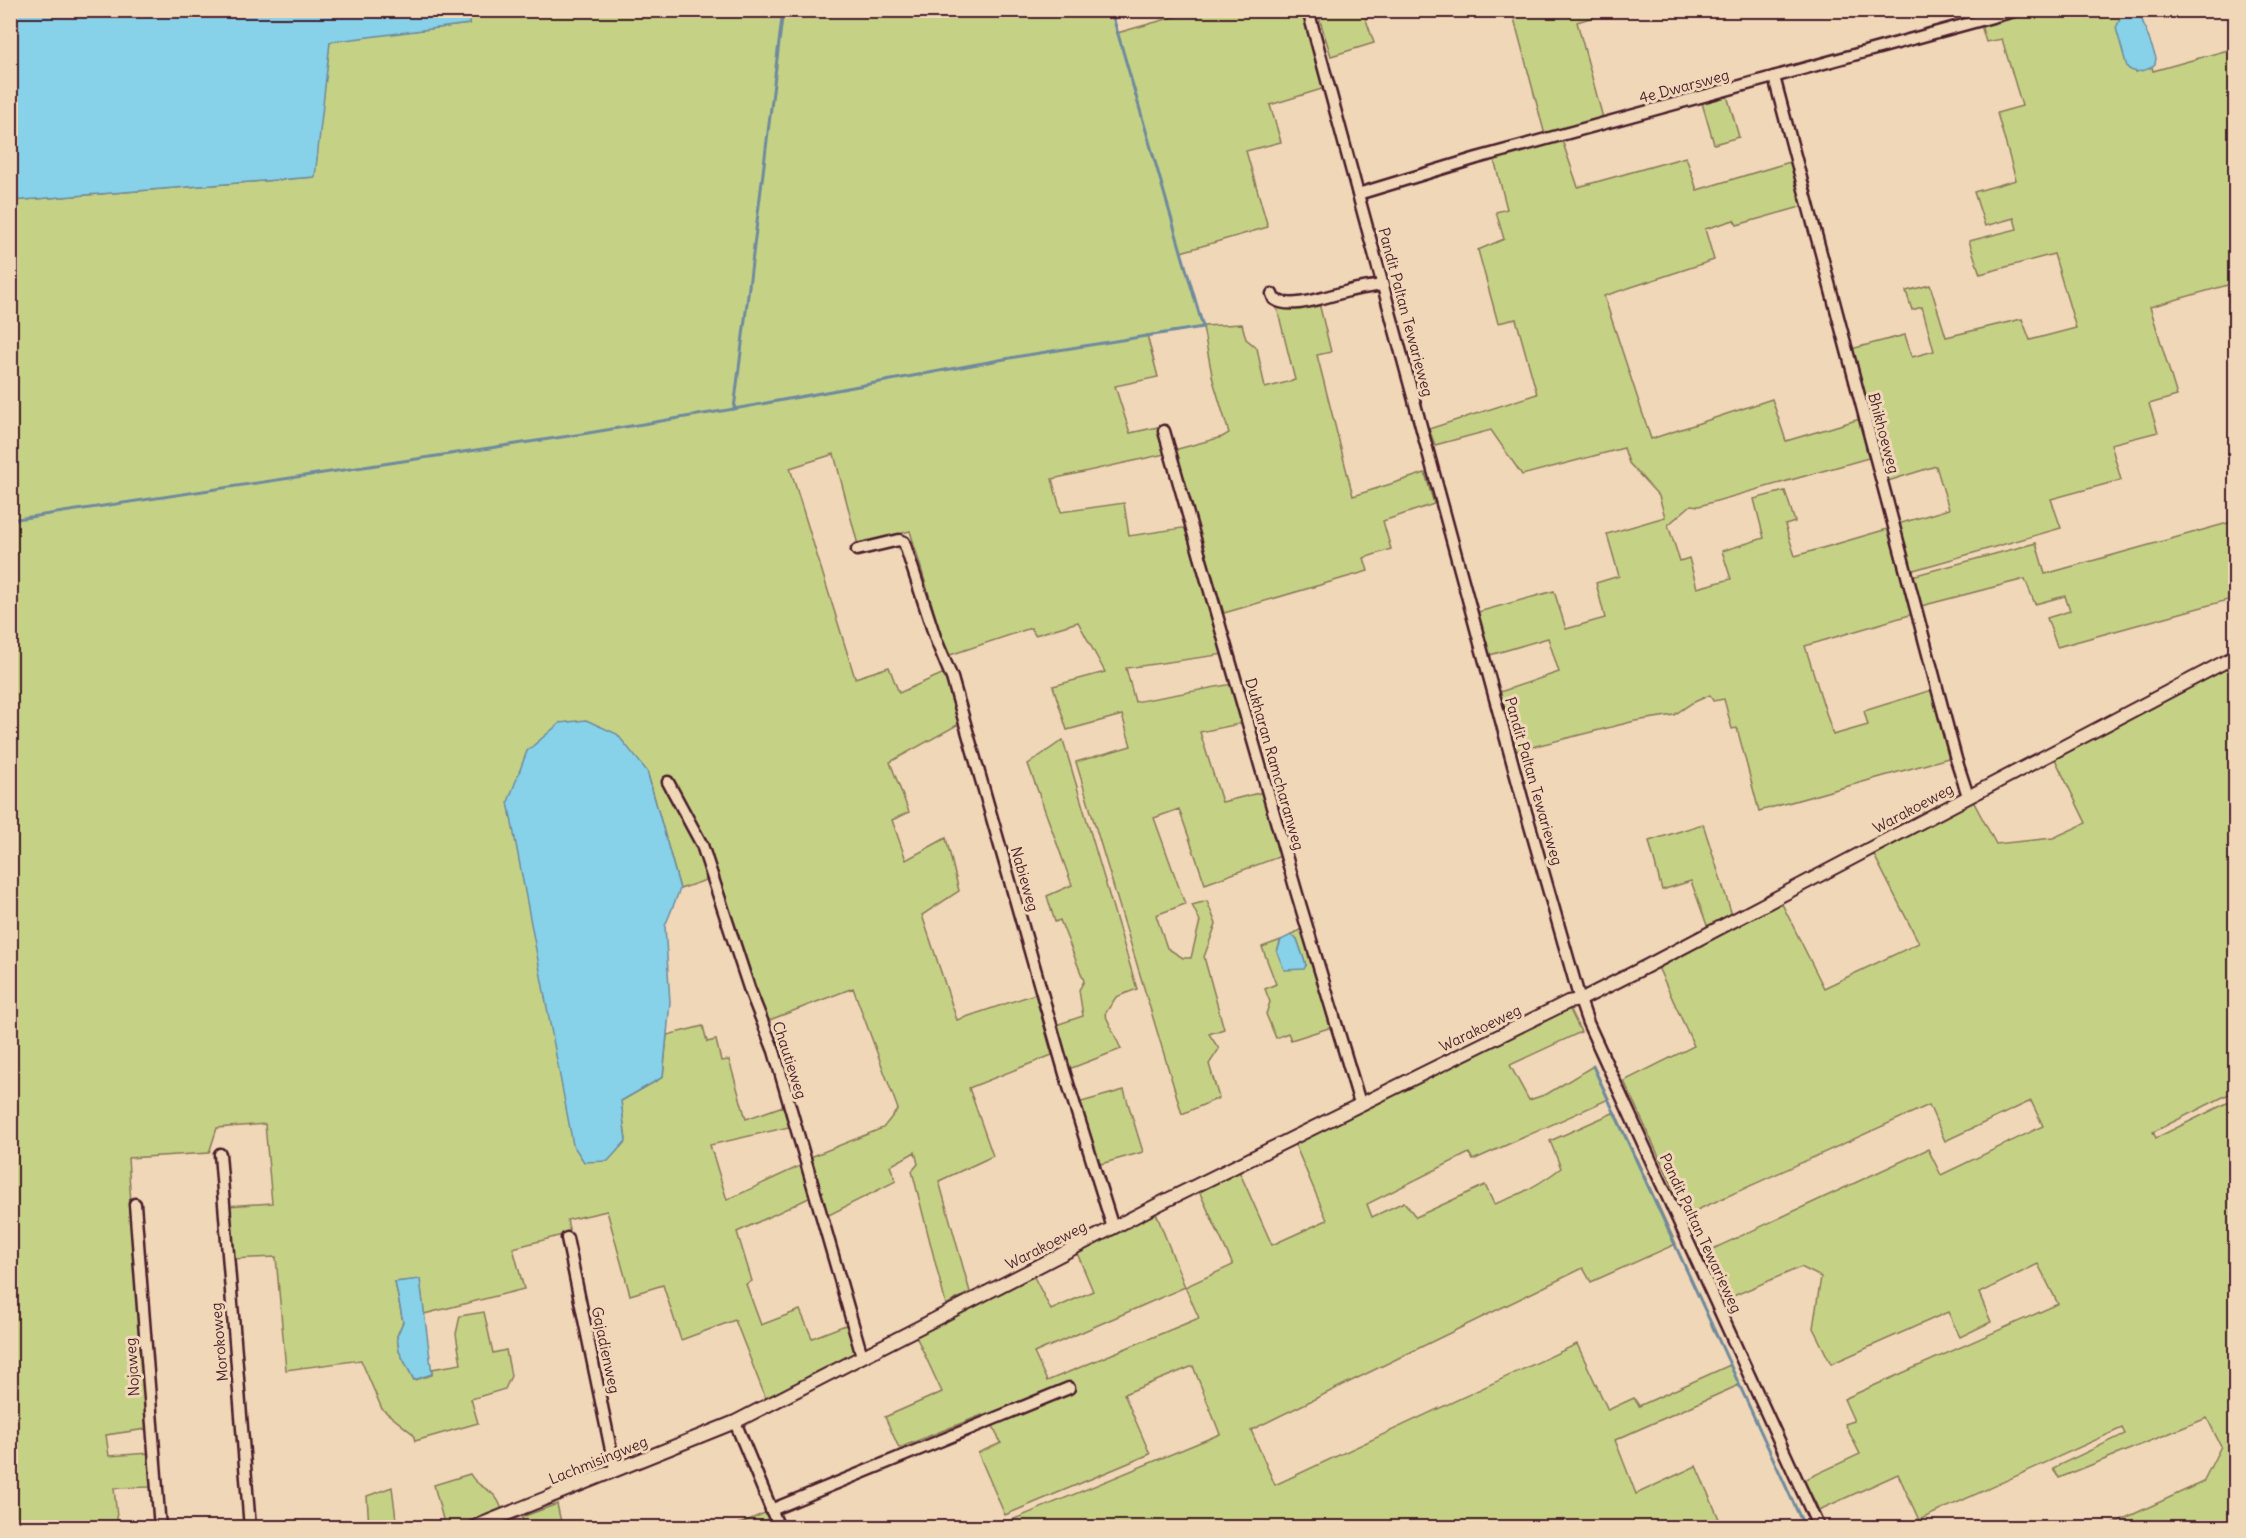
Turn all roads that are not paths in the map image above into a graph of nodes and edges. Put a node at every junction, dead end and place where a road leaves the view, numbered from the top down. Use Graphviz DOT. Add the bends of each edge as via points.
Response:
graph roads {
  1 [pos="1308,10"];
  2 [pos="2018,10"];
  3 [pos="1774,77"];
  4 [pos="1358,194"];
  5 [pos="1382,285"];
  6 [pos="1272,294"];
  7 [pos="1164,431"];
  8 [pos="857,550"];
  9 [pos="2235,656"];
  10 [pos="668,782"];
  11 [pos="1968,796"];
  12 [pos="1580,1000"];
  13 [pos="1360,1103"];
  14 [pos="220,1154"];
  15 [pos="135,1204"];
  16 [pos="1113,1228"];
  17 [pos="567,1238"];
  18 [pos="862,1356"];
  19 [pos="1068,1388"];
  20 [pos="735,1422"];
  21 [pos="615,1469"];
  22 [pos="771,1510"];
  23 [pos="159,1527"];
  24 [pos="250,1527"];
  25 [pos="472,1527"];
  26 [pos="779,1527"];
  27 [pos="1819,1527"];
  1 -- 4 [label="street, Pandit Paltan Tewarieweg"];
  2 -- 3 [label="street, 4e Dwarsweg"];
  3 -- 4 [label="street, 4e Dwarsweg"];
  3 -- 11 [label="street, Bhikhoeweg"];
  4 -- 5 [label="street, Pandit Paltan Tewarieweg"];
  5 -- 6 [label="street" via="1293,303 1279,303"];
  5 -- 12 [label="street, Pandit Paltan Tewarieweg"];
  7 -- 13 [label="street, Dukharan Ramcharanweg"];
  8 -- 16 [label="street, Nabieweg" via="902,540 952,678"];
  9 -- 11 [label="street, Warakoeweg"];
  10 -- 18 [label="street, Chautieweg" via="702,845 774,1051"];
  11 -- 12 [label="street, Warakoeweg"];
  12 -- 13 [label="street, Warakoeweg" via="1568,1002"];
  12 -- 27 [label="street, Pandit Paltan Tewarieweg"];
  13 -- 16 [label="street, Warakoeweg"];
  14 -- 24 [label="street, Morokoweg"];
  15 -- 23 [label="street, Nojaweg"];
  16 -- 18 [label="street, Warakoeweg"];
  17 -- 21 [label="street, Gajadienweg"];
  18 -- 20 [label="street, Warakoeweg"];
  19 -- 22 [label="street"];
  20 -- 21 [label="street, Lachmisingweg"];
  20 -- 22 [label="street"];
  21 -- 25 [label="street, Lachmisingweg"];
  22 -- 26 [label="street"];
}
